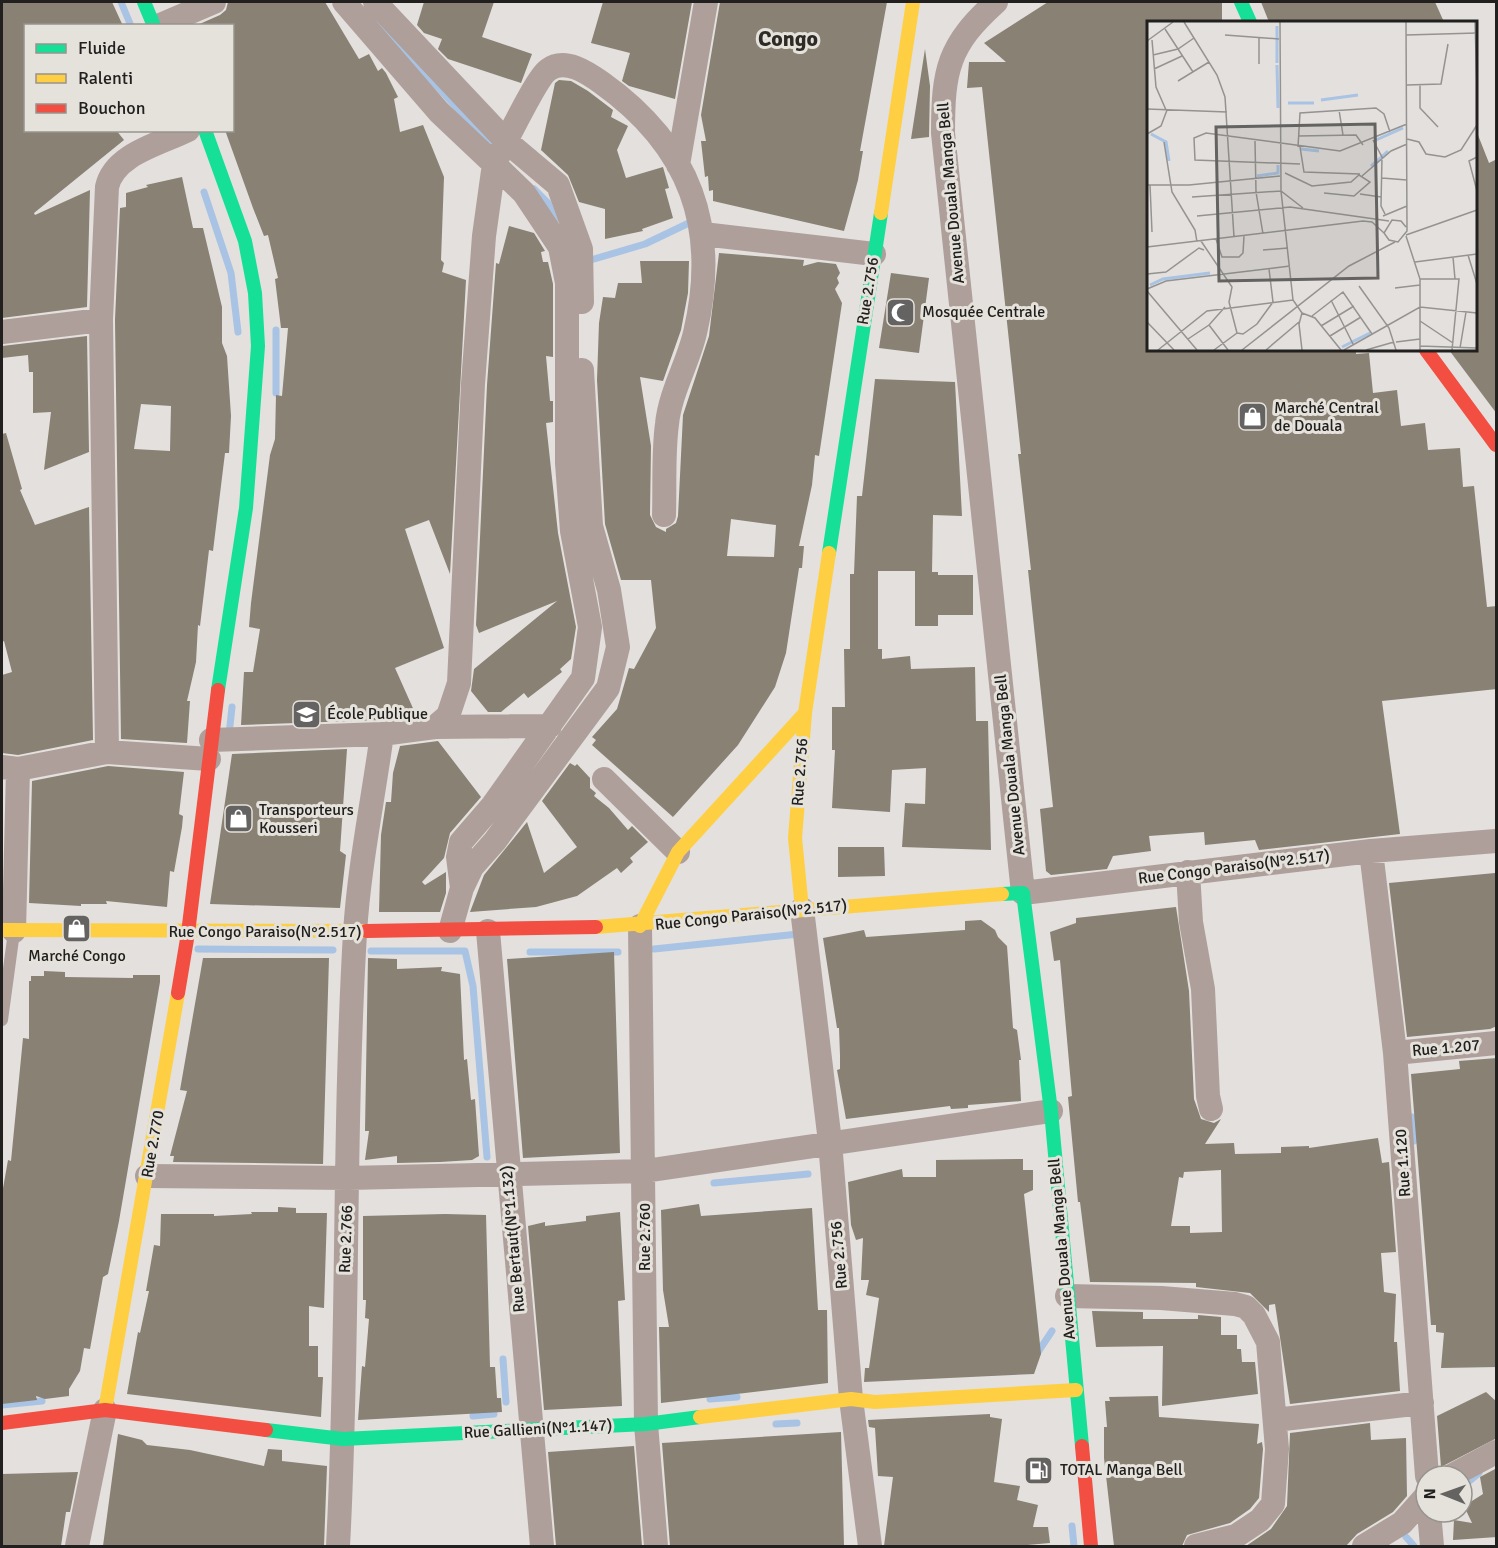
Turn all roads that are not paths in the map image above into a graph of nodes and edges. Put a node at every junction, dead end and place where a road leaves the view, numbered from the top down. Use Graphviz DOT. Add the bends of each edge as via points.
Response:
graph roads {
  1 [pos="144,2"];
  2 [pos="214,2"];
  3 [pos="344,2"];
  4 [pos="375,2"];
  5 [pos="706,2"];
  6 [pos="913,2"];
  7 [pos="996,2"];
  8 [pos="1241,2"];
  9 [pos="1250,21"];
  10 [pos="155,24"];
  11 [pos="161,24"];
  12 [pos="184,132"];
  13 [pos="206,132"];
  14 [pos="507,142"];
  15 [pos="494,164"];
  16 [pos="678,165"];
  17 [pos="703,234"];
  18 [pos="874,254"];
  19 [pos="101,320"];
  20 [pos="2,332"];
  21 [pos="1427,351"];
  22 [pos="1497,445"];
  23 [pos="664,515"];
  24 [pos="805,713"];
  25 [pos="550,726"];
  26 [pos="435,727"];
  27 [pos="382,734"];
  28 [pos="210,749"];
  29 [pos="107,752"];
  30 [pos="10,768"];
  31 [pos="604,778"];
  32 [pos="1497,841"];
  33 [pos="1371,851"];
  34 [pos="678,852"];
  35 [pos="1188,872"];
  36 [pos="462,888"];
  37 [pos="1023,893"];
  38 [pos="802,909"];
  39 [pos="640,926"];
  40 [pos="8,931"];
  41 [pos="355,931"];
  42 [pos="450,931"];
  43 [pos="488,931"];
  44 [pos="188,933"];
  45 [pos="2,1020"];
  46 [pos="1497,1043"];
  47 [pos="1395,1053"];
  48 [pos="1211,1109"];
  49 [pos="1051,1111"];
  50 [pos="830,1142"];
  51 [pos="645,1171"];
  52 [pos="508,1174"];
  53 [pos="147,1176"];
  54 [pos="348,1178"];
  55 [pos="1067,1296"];
  56 [pos="1076,1390"];
  57 [pos="851,1399"];
  58 [pos="1422,1402"];
  59 [pos="105,1410"];
  60 [pos="1275,1420"];
  61 [pos="2,1423"];
  62 [pos="646,1424"];
  63 [pos="530,1428"];
  64 [pos="344,1438"];
  65 [pos="1497,1452"];
  66 [pos="1426,1464"];
  67 [pos="1474,1464"];
  68 [pos="1414,1517"];
  69 [pos="1414,1524"];
  70 [pos="1430,1524"];
  71 [pos="77,1546"];
  72 [pos="338,1546"];
  73 [pos="542,1546"];
  74 [pos="656,1546"];
  75 [pos="870,1546"];
  76 [pos="1092,1546"];
  77 [pos="1196,1546"];
  78 [pos="1364,1546"];
  79 [pos="1394,1546"];
  80 [pos="1432,1546"];
  1 -- 10 [label="street"];
  2 -- 11 [label="street"];
  3 -- 15 [label="street" via="439,112"];
  4 -- 14 [label="street"];
  5 -- 16 [label="street"];
  6 -- 18 [label="street, Rue 2.756"];
  7 -- 37 [label="street, Avenue Douala Manga Bell" via="974,22 952,52 943,93 943,133"];
  8 -- 9 [label="street"];
  12 -- 19 [label="street" via="120,163 109,178"];
  13 -- 28 [label="street, Rue 2.770" via="244,240 255,293 258,346 246,508"];
  14 -- 15 [label="street"];
  14 -- 16 [label="street" via="535,86 548,69 563,65 584,70 632,105"];
  14 -- 36 [label="street" via="558,185 581,249 582,381 591,526 609,590 618,647 608,688 472,867"];
  15 -- 25 [label="street" via="524,194 560,247 567,283 567,463 572,531 590,627 583,678"];
  15 -- 26 [label="street" via="483,236 459,683 448,716"];
  16 -- 17 [label="street" via="692,192"];
  17 -- 18 [label="street"];
  17 -- 23 [label="street" via="703,296 667,423"];
  18 -- 24 [label="street, Rue 2.756"];
  19 -- 20 [label="street"];
  19 -- 29 [label="street"];
  21 -- 22 [label="street"];
  24 -- 34 [label="street"];
  24 -- 38 [label="street, Rue 2.756" via="795,838"];
  25 -- 26 [label="street"];
  25 -- 36 [label="street" via="494,806 461,842 458,857"];
  26 -- 27 [label="street"];
  27 -- 28 [label="street"];
  27 -- 41 [label="street, Rue 2.766"];
  28 -- 29 [label="street"];
  28 -- 44 [label="street, Rue 2.770"];
  29 -- 30 [label="street"];
  30 -- 40 [label="street"];
  31 -- 34 [label="street"];
  32 -- 33 [label="street, Rue Congo Paraiso(N°2.517)"];
  33 -- 35 [label="street, Rue Congo Paraiso(N°2.517)"];
  33 -- 47 [label="street, Rue 1.120"];
  34 -- 39 [label="street"];
  35 -- 37 [label="street, Rue Congo Paraiso(N°2.517)"];
  35 -- 48 [label="street" via="1191,922 1203,989"];
  36 -- 42 [label="street"];
  37 -- 38 [label="street, Rue Congo Paraiso(N°2.517)"];
  37 -- 49 [label="street, Avenue Douala Manga Bell"];
  38 -- 39 [label="street, Rue Congo Paraiso(N°2.517)"];
  38 -- 50 [label="street, Rue 2.756"];
  39 -- 43 [label="street, Rue Congo Paraiso(N°2.517)"];
  39 -- 51 [label="street, Rue 2.760"];
  40 -- 44 [label="street, Rue Congo Paraiso(N°2.517)"];
  40 -- 45 [label="lane"];
  41 -- 42 [label="street, Rue Congo Paraiso(N°2.517)"];
  41 -- 44 [label="street, Rue Congo Paraiso(N°2.517)"];
  41 -- 54 [label="street, Rue 2.766"];
  42 -- 43 [label="street, Rue Congo Paraiso(N°2.517)"];
  43 -- 52 [label="street, Rue Bertaut(N°1.132)"];
  44 -- 53 [label="street, Rue 2.770"];
  46 -- 47 [label="street, Rue 1.207"];
  47 -- 58 [label="street, Rue 1.120"];
  49 -- 50 [label="street"];
  49 -- 55 [label="street, Avenue Douala Manga Bell"];
  50 -- 51 [label="street"];
  50 -- 57 [label="street, Rue 2.756"];
  51 -- 52 [label="street"];
  51 -- 62 [label="street, Rue 2.760"];
  52 -- 54 [label="street"];
  52 -- 63 [label="street, Rue Bertaut(N°1.132)"];
  53 -- 54 [label="street"];
  53 -- 59 [label="street, Rue 2.770"];
  54 -- 64 [label="street, Rue 2.766"];
  55 -- 56 [label="street, Avenue Douala Manga Bell"];
  55 -- 60 [label="street" via="1161,1298 1246,1307 1261,1324 1268,1342"];
  56 -- 57 [label="street, Rue Gallieni(N°1.147)"];
  56 -- 76 [label="street, Avenue Douala Manga Bell"];
  57 -- 62 [label="street, Rue Gallieni(N°1.147)"];
  57 -- 75 [label="street, Rue 2.756"];
  58 -- 60 [label="street"];
  58 -- 66 [label="street, Rue 1.120"];
  59 -- 61 [label="street, Rue Gallieni(N°1.147)"];
  59 -- 64 [label="street, Rue Gallieni(N°1.147)"];
  59 -- 71 [label="street, Rue 2.770"];
  60 -- 77 [label="street" via="1272,1507 1236,1536"];
  62 -- 63 [label="street, Rue Gallieni(N°1.147)"];
  62 -- 74 [label="street, Rue 2.760"];
  63 -- 64 [label="street, Rue Gallieni(N°1.147)"];
  63 -- 73 [label="street, Rue Bertaut(N°1.132)"];
  64 -- 72 [label="street, Rue 2.766"];
  65 -- 67 [label="street"];
  68 -- 78 [label="street"];
  69 -- 79 [label="street"];
  70 -- 80 [label="street"];
}
